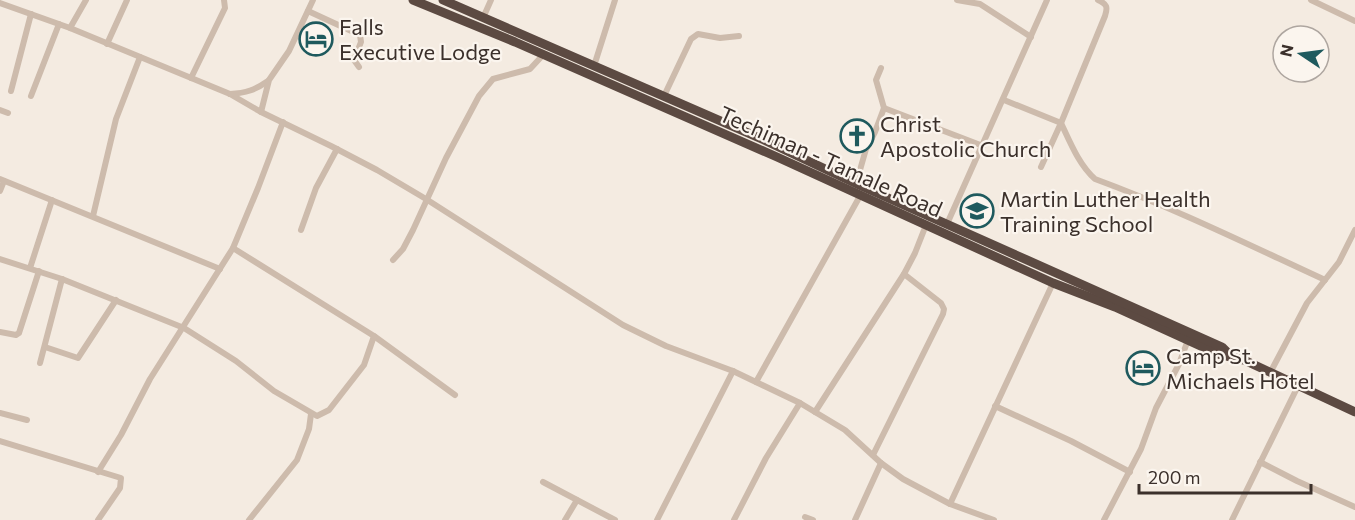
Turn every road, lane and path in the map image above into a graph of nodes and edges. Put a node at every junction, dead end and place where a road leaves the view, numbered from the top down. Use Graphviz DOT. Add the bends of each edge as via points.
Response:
graph roads {
  1 [pos="86,0"];
  2 [pos="127,0"];
  3 [pos="224,0"];
  4 [pos="313,0"];
  5 [pos="413,0"];
  6 [pos="443,0"];
  7 [pos="491,0"];
  8 [pos="615,0"];
  9 [pos="957,0"];
  10 [pos="1047,0"];
  11 [pos="1098,0"];
  12 [pos="1311,0"];
  13 [pos="0,3"];
  14 [pos="308,10"];
  15 [pos="31,14"];
  16 [pos="483,18"];
  17 [pos="1355,21"];
  18 [pos="59,24"];
  19 [pos="70,28"];
  20 [pos="739,36"];
  21 [pos="1031,37"];
  22 [pos="107,44"];
  23 [pos="543,55"];
  24 [pos="140,57"];
  25 [pos="594,66"];
  26 [pos="358,67"];
  27 [pos="881,68"];
  28 [pos="191,78"];
  29 [pos="269,80"];
  30 [pos="11,91"];
  31 [pos="230,94"];
  32 [pos="31,96"];
  33 [pos="664,96"];
  34 [pos="1004,100"];
  35 [pos="884,108"];
  36 [pos="0,111"];
  37 [pos="261,112"];
  38 [pos="8,113"];
  39 [pos="283,122"];
  40 [pos="1061,123"];
  41 [pos="983,146"];
  42 [pos="337,149"];
  43 [pos="1041,167"];
  44 [pos="2,180"];
  45 [pos="859,185"];
  46 [pos="0,190"];
  47 [pos="860,196"];
  48 [pos="426,199"];
  49 [pos="52,200"];
  50 [pos="93,216"];
  51 [pos="947,224"];
  52 [pos="926,225"];
  53 [pos="301,230"];
  54 [pos="1355,230"];
  55 [pos="233,248"];
  56 [pos="0,259"];
  57 [pos="393,260"];
  58 [pos="30,268"];
  59 [pos="220,268"];
  60 [pos="39,271"];
  61 [pos="904,274"];
  62 [pos="62,279"];
  63 [pos="1325,280"];
  64 [pos="1053,283"];
  65 [pos="116,300"];
  66 [pos="184,328"];
  67 [pos="0,332"];
  68 [pos="374,336"];
  69 [pos="1188,340"];
  70 [pos="45,347"];
  71 [pos="1233,357"];
  72 [pos="40,363"];
  73 [pos="733,371"];
  74 [pos="1270,373"];
  75 [pos="756,382"];
  76 [pos="1298,386"];
  77 [pos="455,395"];
  78 [pos="800,403"];
  79 [pos="995,406"];
  80 [pos="815,412"];
  81 [pos="1355,412"];
  82 [pos="0,413"];
  83 [pos="311,414"];
  84 [pos="27,420"];
  85 [pos="0,441"];
  86 [pos="873,455"];
  87 [pos="1260,462"];
  88 [pos="880,463"];
  89 [pos="98,472"];
  90 [pos="1130,472"];
  91 [pos="543,482"];
  92 [pos="577,500"];
  93 [pos="950,504"];
  94 [pos="1355,507"];
  95 [pos="805,517"];
  96 [pos="98,520"];
  97 [pos="249,520"];
  98 [pos="565,520"];
  99 [pos="615,520"];
  100 [pos="657,520"];
  101 [pos="734,520"];
  102 [pos="813,520"];
  103 [pos="855,520"];
  104 [pos="994,520"];
  105 [pos="1104,520"];
  106 [pos="1232,520"];
  1 -- 19 [label="street"];
  2 -- 22 [label="street"];
  3 -- 28 [label="street" via="225,9"];
  4 -- 14 [label="street"];
  5 -- 23 [label="highway, Techiman - Tamale Road"];
  6 -- 16 [label="highway, Techiman - Tamale Road"];
  7 -- 16 [label="street"];
  8 -- 25 [label="street"];
  9 -- 21 [label="street" via="980,4"];
  10 -- 21 [label="street"];
  11 -- 40 [label="street" via="1108,8"];
  12 -- 17 [label="street"];
  13 -- 15 [label="street"];
  14 -- 26 [label="street" via="360,36 354,60"];
  14 -- 29 [label="street" via="289,51"];
  15 -- 18 [label="street"];
  15 -- 30 [label="street"];
  16 -- 25 [label="highway, Techiman - Tamale Road"];
  18 -- 19 [label="street"];
  18 -- 32 [label="street"];
  19 -- 22 [label="street"];
  20 -- 33 [label="street" via="698,34 691,39"];
  21 -- 34 [label="street"];
  22 -- 24 [label="street"];
  23 -- 47 [label="highway, Techiman - Tamale Road"];
  23 -- 48 [label="street" via="530,69 493,79 474,105"];
  24 -- 28 [label="street"];
  24 -- 50 [label="street" via="116,119"];
  25 -- 33 [label="highway, Techiman - Tamale Road"];
  27 -- 35 [label="street" via="876,80"];
  28 -- 31 [label="street"];
  29 -- 31 [label="street" via="254,90"];
  29 -- 37 [label="street"];
  31 -- 37 [label="street"];
  33 -- 45 [label="highway, Techiman - Tamale Road"];
  34 -- 40 [label="street"];
  34 -- 41 [label="street"];
  35 -- 41 [label="street"];
  35 -- 45 [label="street" via="866,149"];
  36 -- 38 [label="street"];
  37 -- 39 [label="street"];
  39 -- 42 [label="street"];
  39 -- 55 [label="street"];
  40 -- 43 [label="street"];
  40 -- 63 [label="street" via="1076,153 1095,178"];
  41 -- 51 [label="street"];
  42 -- 48 [label="street"];
  42 -- 53 [label="street" via="316,188"];
  44 -- 46 [label="street"];
  44 -- 49 [label="street"];
  45 -- 51 [label="highway, Techiman - Tamale Road"];
  47 -- 52 [label="highway, Techiman - Tamale Road"];
  47 -- 75 [label="street"];
  48 -- 57 [label="street" via="403,249"];
  48 -- 73 [label="street" via="623,326"];
  49 -- 50 [label="street"];
  49 -- 58 [label="street"];
  50 -- 59 [label="street"];
  51 -- 71 [label="highway, Techiman - Tamale Road" via="1222,347"];
  52 -- 61 [label="street"];
  52 -- 64 [label="highway, Techiman - Tamale Road"];
  54 -- 63 [label="street"];
  55 -- 59 [label="street"];
  55 -- 68 [label="street"];
  56 -- 58 [label="street"];
  58 -- 60 [label="street"];
  59 -- 66 [label="street"];
  60 -- 62 [label="street"];
  60 -- 67 [label="street" via="19,333"];
  61 -- 80 [label="street"];
  61 -- 86 [label="street" via="944,309"];
  62 -- 65 [label="street"];
  62 -- 70 [label="street"];
  63 -- 74 [label="street" via="1307,303"];
  64 -- 69 [label="highway, Techiman - Tamale Road"];
  64 -- 79 [label="street"];
  65 -- 66 [label="street"];
  65 -- 70 [label="street" via="78,358"];
  66 -- 83 [label="street"];
  66 -- 89 [label="street" via="150,379"];
  68 -- 77 [label="street"];
  68 -- 83 [label="street" via="364,364 329,410 317,416"];
  69 -- 71 [label="highway, Techiman - Tamale Road"];
  69 -- 90 [label="street"];
  70 -- 72 [label="street"];
  71 -- 74 [label="highway, Techiman - Tamale Road"];
  73 -- 75 [label="street"];
  73 -- 100 [label="street"];
  74 -- 76 [label="highway, Techiman - Tamale Road"];
  75 -- 78 [label="street"];
  76 -- 81 [label="highway, Techiman - Tamale Road"];
  76 -- 87 [label="street"];
  78 -- 80 [label="street"];
  78 -- 101 [label="street"];
  79 -- 90 [label="street"];
  79 -- 93 [label="street"];
  80 -- 86 [label="street" via="845,430"];
  82 -- 84 [label="street"];
  83 -- 97 [label="street" via="297,460"];
  85 -- 89 [label="street"];
  86 -- 88 [label="street"];
  87 -- 94 [label="street"];
  87 -- 106 [label="street"];
  88 -- 93 [label="street"];
  88 -- 103 [label="street"];
  89 -- 96 [label="street" via="122,480"];
  90 -- 105 [label="street"];
  91 -- 92 [label="street"];
  92 -- 98 [label="street"];
  92 -- 99 [label="street"];
  93 -- 104 [label="street"];
  95 -- 102 [label="street"];
}
